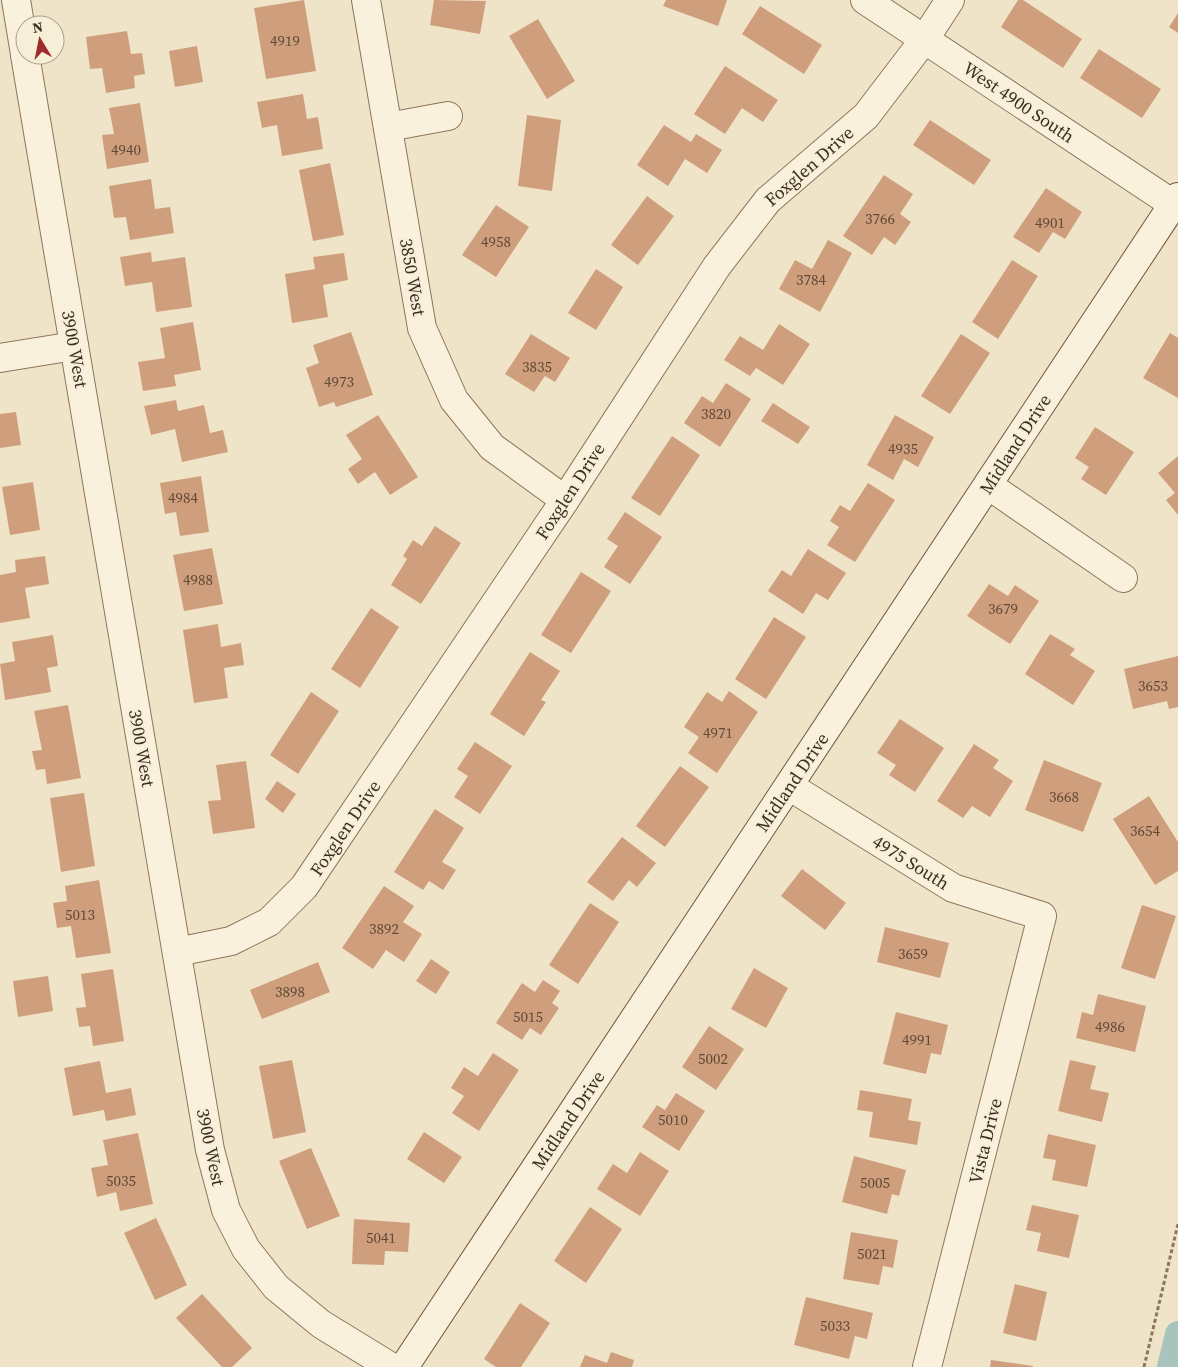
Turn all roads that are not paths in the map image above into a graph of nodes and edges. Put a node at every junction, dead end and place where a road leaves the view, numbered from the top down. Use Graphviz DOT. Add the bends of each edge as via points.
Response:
graph roads {
  1 [pos="16,0"];
  2 [pos="366,0"];
  3 [pos="865,0"];
  4 [pos="950,0"];
  5 [pos="18,15"];
  6 [pos="924,40"];
  7 [pos="27,65"];
  8 [pos="448,116"];
  9 [pos="388,127"];
  10 [pos="1176,201"];
  11 [pos="74,346"];
  12 [pos="0,358"];
  13 [pos="988,485"];
  14 [pos="565,500"];
  15 [pos="1123,578"];
  16 [pos="789,786"];
  17 [pos="1042,916"];
  18 [pos="176,952"];
  19 [pos="391,1367"];
  20 [pos="404,1367"];
  21 [pos="927,1367"];
  1 -- 5 [label="street, 3900 West"];
  2 -- 9 [label="street, 3850 West"];
  3 -- 6 [label="street, West 4900 South"];
  4 -- 6 [label="street, Foxglen Drive"];
  6 -- 10 [label="street, West 4900 South"];
  6 -- 14 [label="street, Foxglen Drive" via="866,116 762,207 717,266"];
  7 -- 11 [label="street, 3900 West"];
  8 -- 9 [label="street"];
  9 -- 14 [label="street, 3850 West" via="422,328 454,400 492,447"];
  10 -- 13 [label="street, Midland Drive"];
  11 -- 12 [label="street"];
  11 -- 18 [label="street, 3900 West"];
  13 -- 15 [label="street"];
  13 -- 16 [label="street, Midland Drive"];
  14 -- 18 [label="street, Foxglen Drive" via="304,888 269,922 231,941"];
  16 -- 17 [label="street, 4975 South" via="953,888"];
  16 -- 20 [label="street, Midland Drive"];
  17 -- 21 [label="street, Vista Drive"];
  18 -- 19 [label="street, 3900 West" via="210,1150 226,1210 246,1249 276,1287 321,1324"];
}
